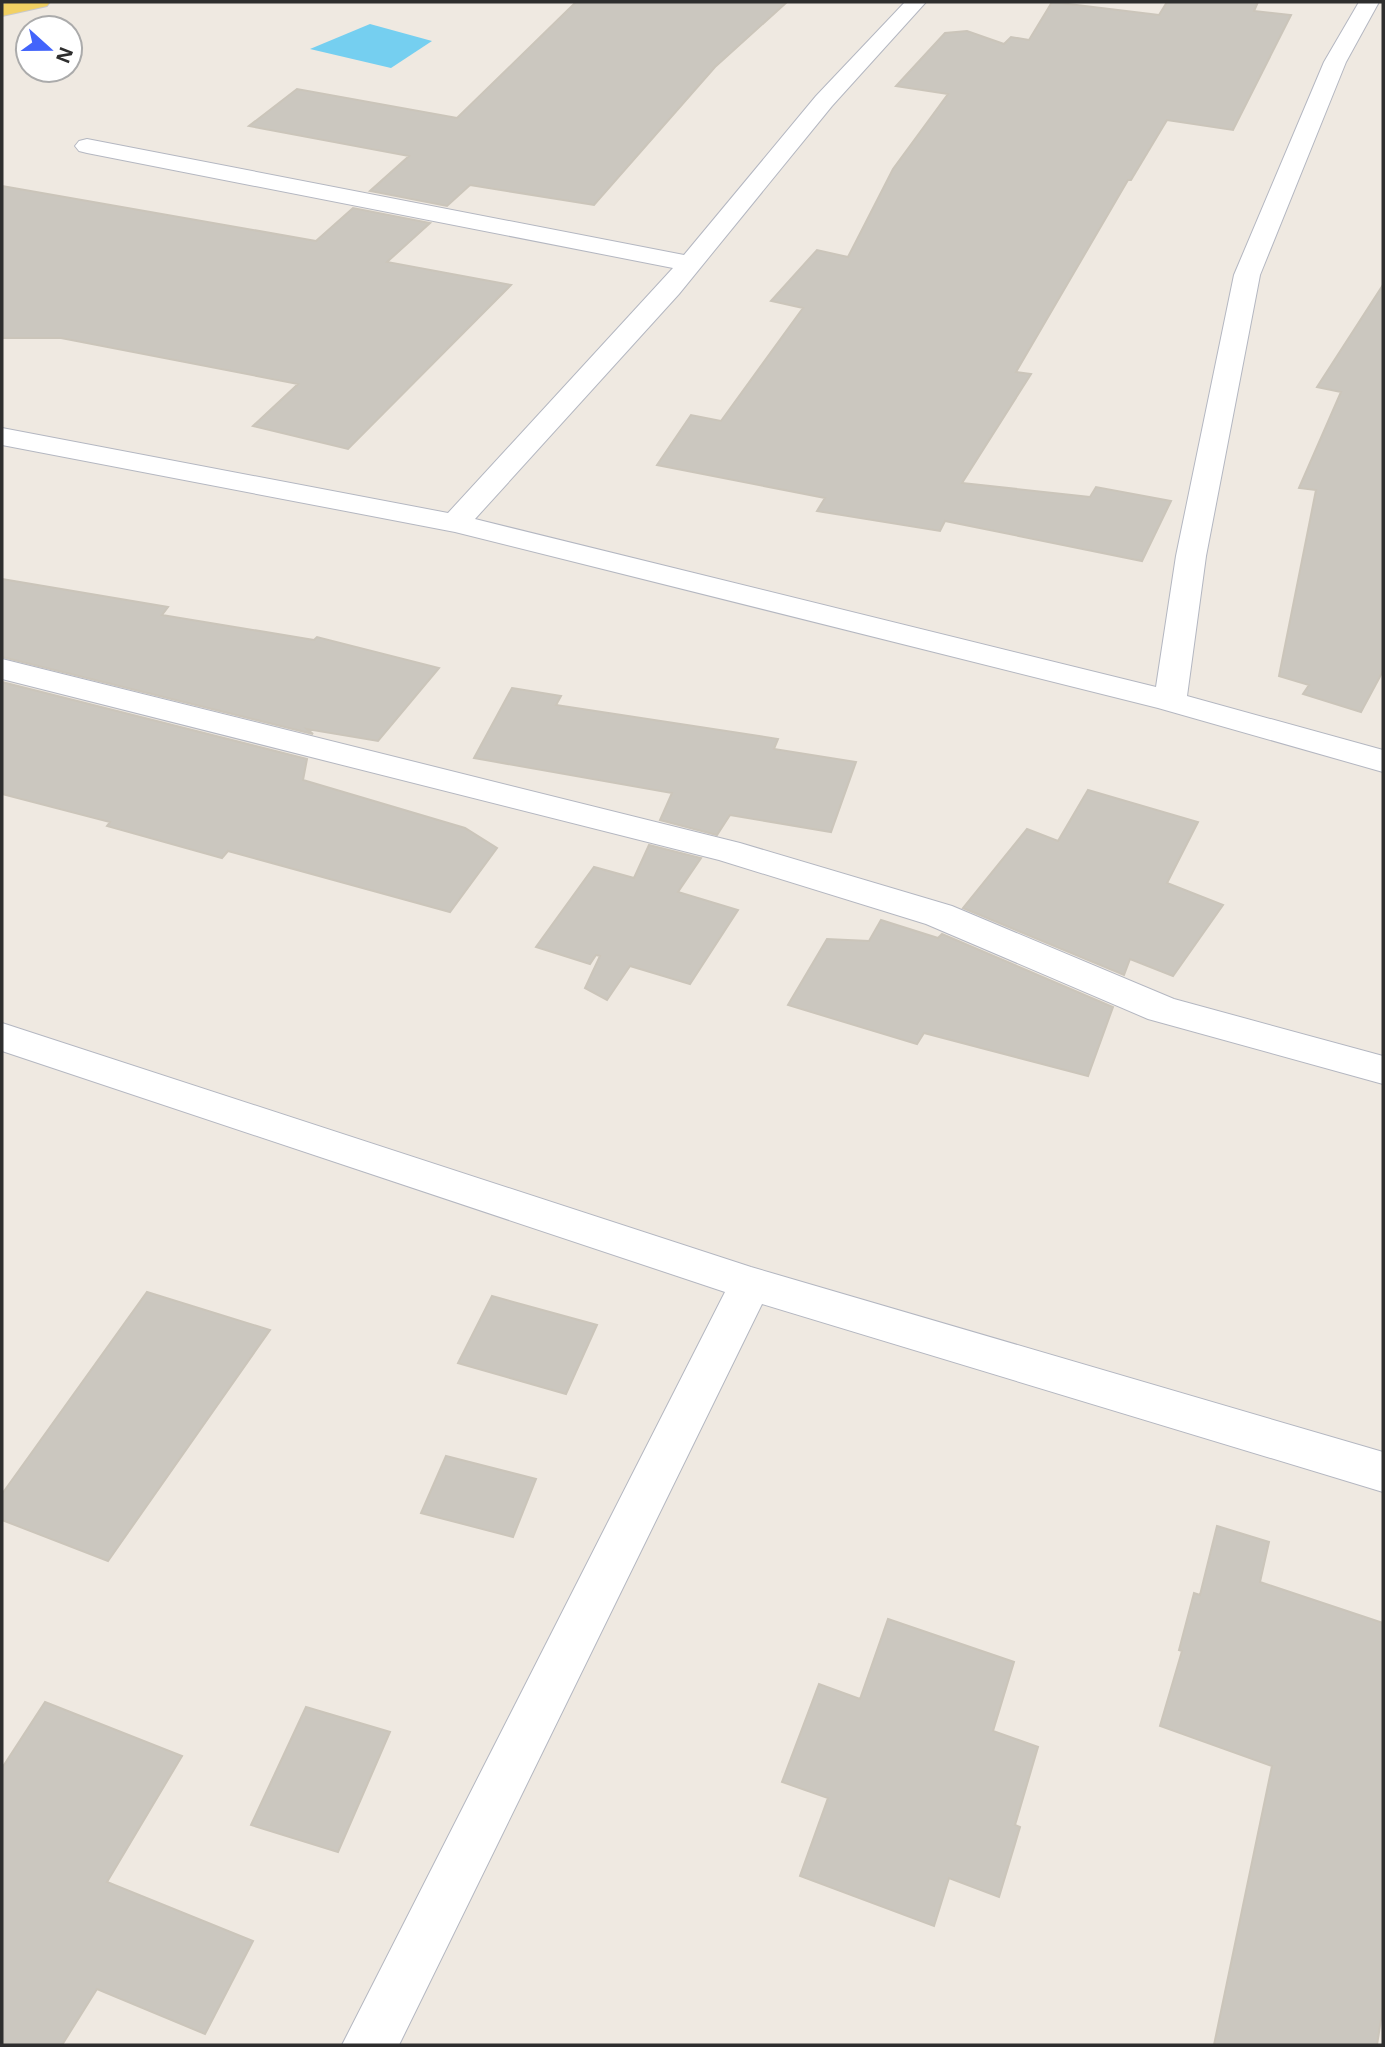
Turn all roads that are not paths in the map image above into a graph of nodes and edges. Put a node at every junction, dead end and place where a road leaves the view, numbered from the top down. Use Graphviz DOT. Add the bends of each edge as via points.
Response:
graph roads {
  1 [pos="40,2"];
  2 [pos="916,2"];
  3 [pos="1369,2"];
  4 [pos="2,10"];
  5 [pos="87,146"];
  6 [pos="690,264"];
  7 [pos="2,437"];
  8 [pos="456,523"];
  9 [pos="2,669"];
  10 [pos="1171,701"];
  11 [pos="1383,761"];
  12 [pos="2,1037"];
  13 [pos="1383,1070"];
  14 [pos="751,1283"];
  15 [pos="1383,1472"];
  16 [pos="370,2045"];
  1 -- 4 [label="main road"];
  2 -- 6 [label="street" via="824,101"];
  3 -- 10 [label="street" via="1335,62 1247,275 1191,556"];
  5 -- 6 [label="street"];
  6 -- 8 [label="street"];
  7 -- 8 [label="street"];
  8 -- 10 [label="street"];
  9 -- 13 [label="street" via="727,851 939,915 1162,1009"];
  10 -- 11 [label="street"];
  12 -- 14 [label="street"];
  14 -- 15 [label="street"];
  14 -- 16 [label="street"];
}
